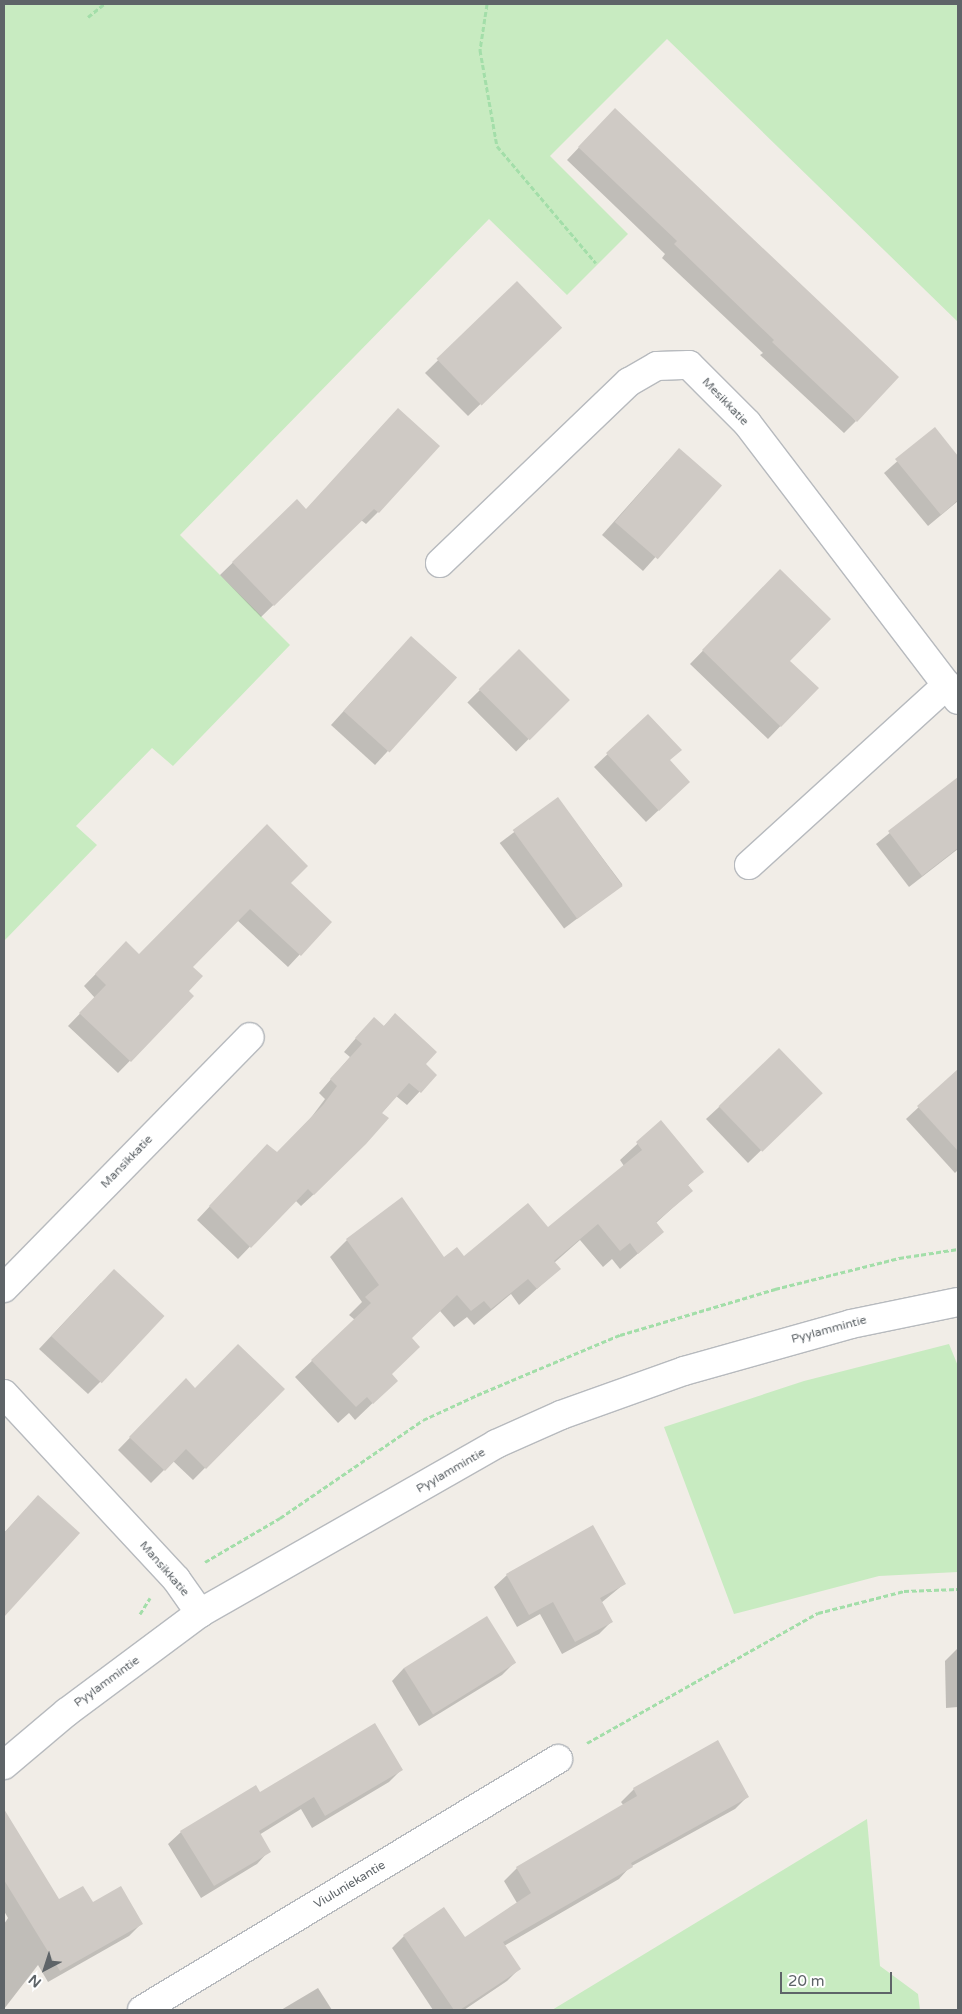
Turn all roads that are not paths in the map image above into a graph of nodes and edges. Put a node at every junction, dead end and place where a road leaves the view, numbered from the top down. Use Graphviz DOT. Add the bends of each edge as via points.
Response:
graph roads {
  1 [pos="440,563"];
  2 [pos="952,692"];
  3 [pos="749,865"];
  4 [pos="250,1037"];
  5 [pos="4,1288"];
  6 [pos="958,1302"];
  7 [pos="4,1394"];
  8 [pos="200,1613"];
  9 [pos="558,1759"];
  10 [pos="4,1765"];
  11 [pos="142,2010"];
  1 -- 2 [label="street, Mesikkatie" via="629,382 658,366 689,365 747,423"];
  2 -- 3 [label="street"];
  4 -- 5 [label="street, Mansikkatie"];
  6 -- 8 [label="street, Pyylammintie" via="809,1335 684,1371 561,1415 496,1444"];
  7 -- 8 [label="street, Mansikkatie" via="176,1579"];
  8 -- 10 [label="street, Pyylammintie" via="67,1712"];
  9 -- 11 [label="street, Viuluniekantie"];
}
